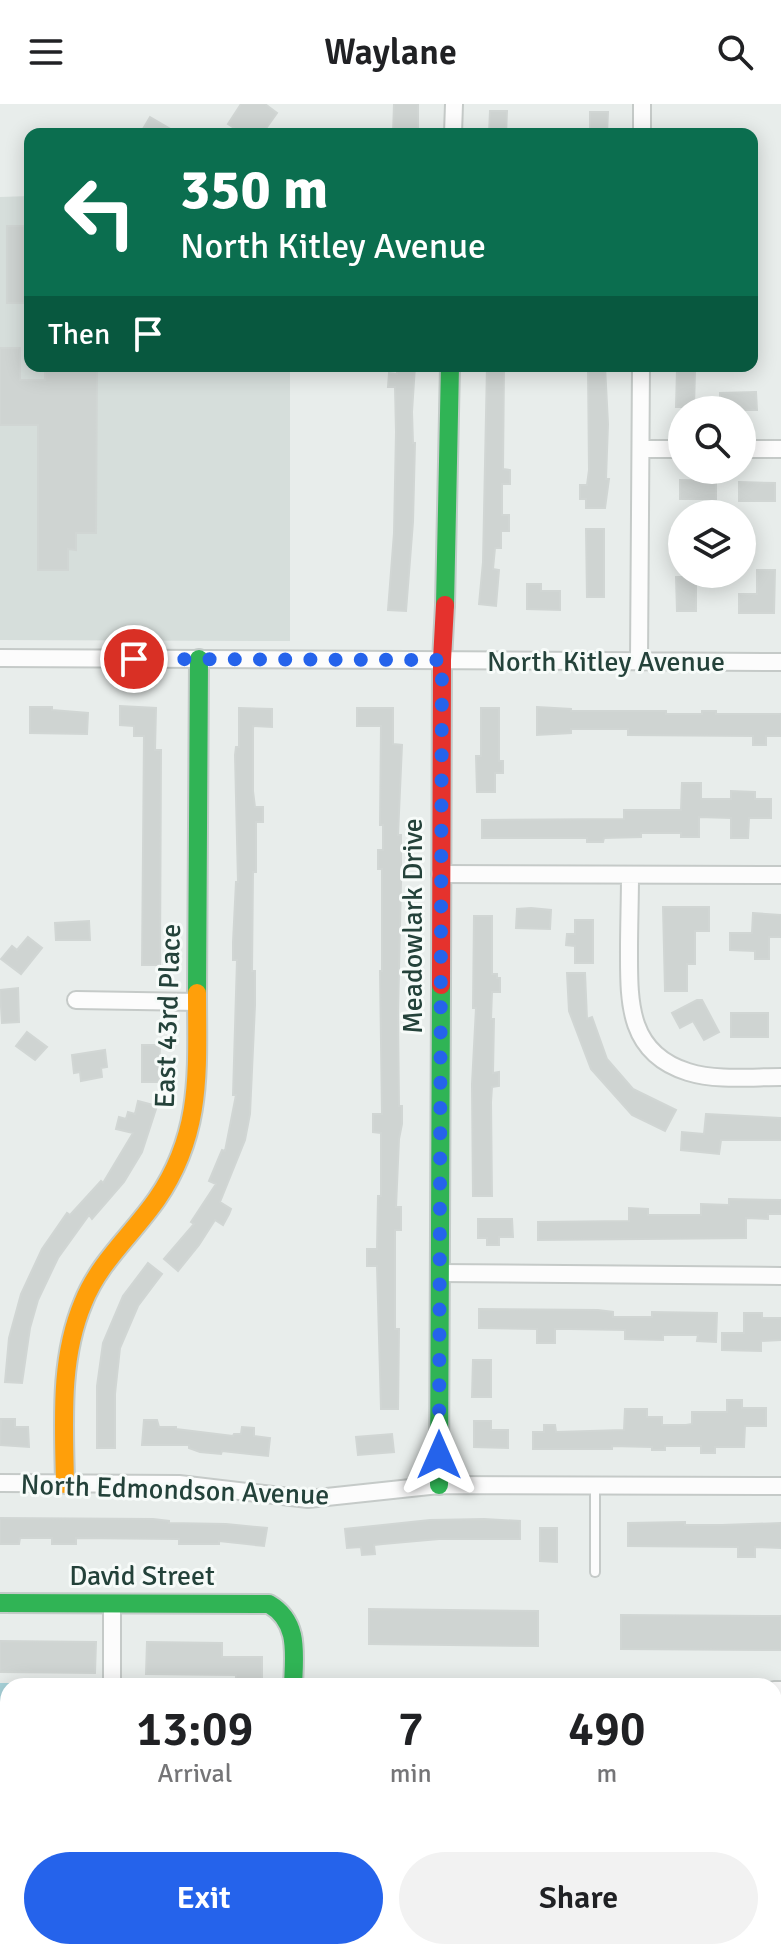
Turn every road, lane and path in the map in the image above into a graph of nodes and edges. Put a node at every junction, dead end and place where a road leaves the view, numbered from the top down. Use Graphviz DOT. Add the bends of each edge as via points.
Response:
graph roads {
  1 [pos="454,104"];
  2 [pos="642,104"];
  3 [pos="453,128"];
  4 [pos="642,128"];
  5 [pos="450,372"];
  6 [pos="641,372"];
  7 [pos="641,449"];
  8 [pos="668,449"];
  9 [pos="756,449"];
  10 [pos="781,449"];
  11 [pos="0,658"];
  12 [pos="199,659"];
  13 [pos="442,660"];
  14 [pos="639,661"];
  15 [pos="781,662"];
  16 [pos="440,874"];
  17 [pos="630,875"];
  18 [pos="781,875"];
  19 [pos="76,1000"];
  20 [pos="198,1002"];
  21 [pos="781,1077"];
  22 [pos="439,1273"];
  23 [pos="781,1276"];
  24 [pos="0,1483"];
  25 [pos="65,1484"];
  26 [pos="439,1485"];
  27 [pos="595,1486"];
  28 [pos="781,1486"];
  29 [pos="595,1572"];
  30 [pos="0,1603"];
  31 [pos="112,1603"];
  32 [pos="112,1678"];
  33 [pos="293,1678"];
  1 -- 3 [label="street"];
  2 -- 4 [label="street"];
  5 -- 13 [label="street, Meadowlark Drive"];
  6 -- 7 [label="street"];
  7 -- 8 [label="street"];
  7 -- 14 [label="street"];
  9 -- 10 [label="street"];
  11 -- 12 [label="street, North Kitley Avenue"];
  12 -- 13 [label="street, North Kitley Avenue"];
  12 -- 20 [label="street, East 43rd Place"];
  13 -- 14 [label="street, North Kitley Avenue"];
  13 -- 16 [label="street, Meadowlark Drive"];
  14 -- 15 [label="street, North Kitley Avenue"];
  16 -- 17 [label="street"];
  16 -- 22 [label="street, Meadowlark Drive"];
  17 -- 18 [label="street"];
  17 -- 21 [label="street" via="628,998 644,1040 663,1059 689,1072"];
  19 -- 20 [label="street"];
  20 -- 25 [label="street, East 43rd Place" via="197,1095 178,1162 149,1210 95,1276 71,1336 65,1371"];
  22 -- 23 [label="street"];
  22 -- 26 [label="street, Meadowlark Drive"];
  24 -- 25 [label="street, North Edmondson Avenue"];
  25 -- 26 [label="street, North Edmondson Avenue" via="179,1484 308,1499"];
  26 -- 27 [label="street, North Edmondson Avenue"];
  27 -- 28 [label="street, North Edmondson Avenue"];
  27 -- 29 [label="lane"];
  30 -- 31 [label="street, David Street"];
  31 -- 32 [label="street"];
  31 -- 33 [label="street, David Street" via="266,1604 282,1611 293,1630"];
}
